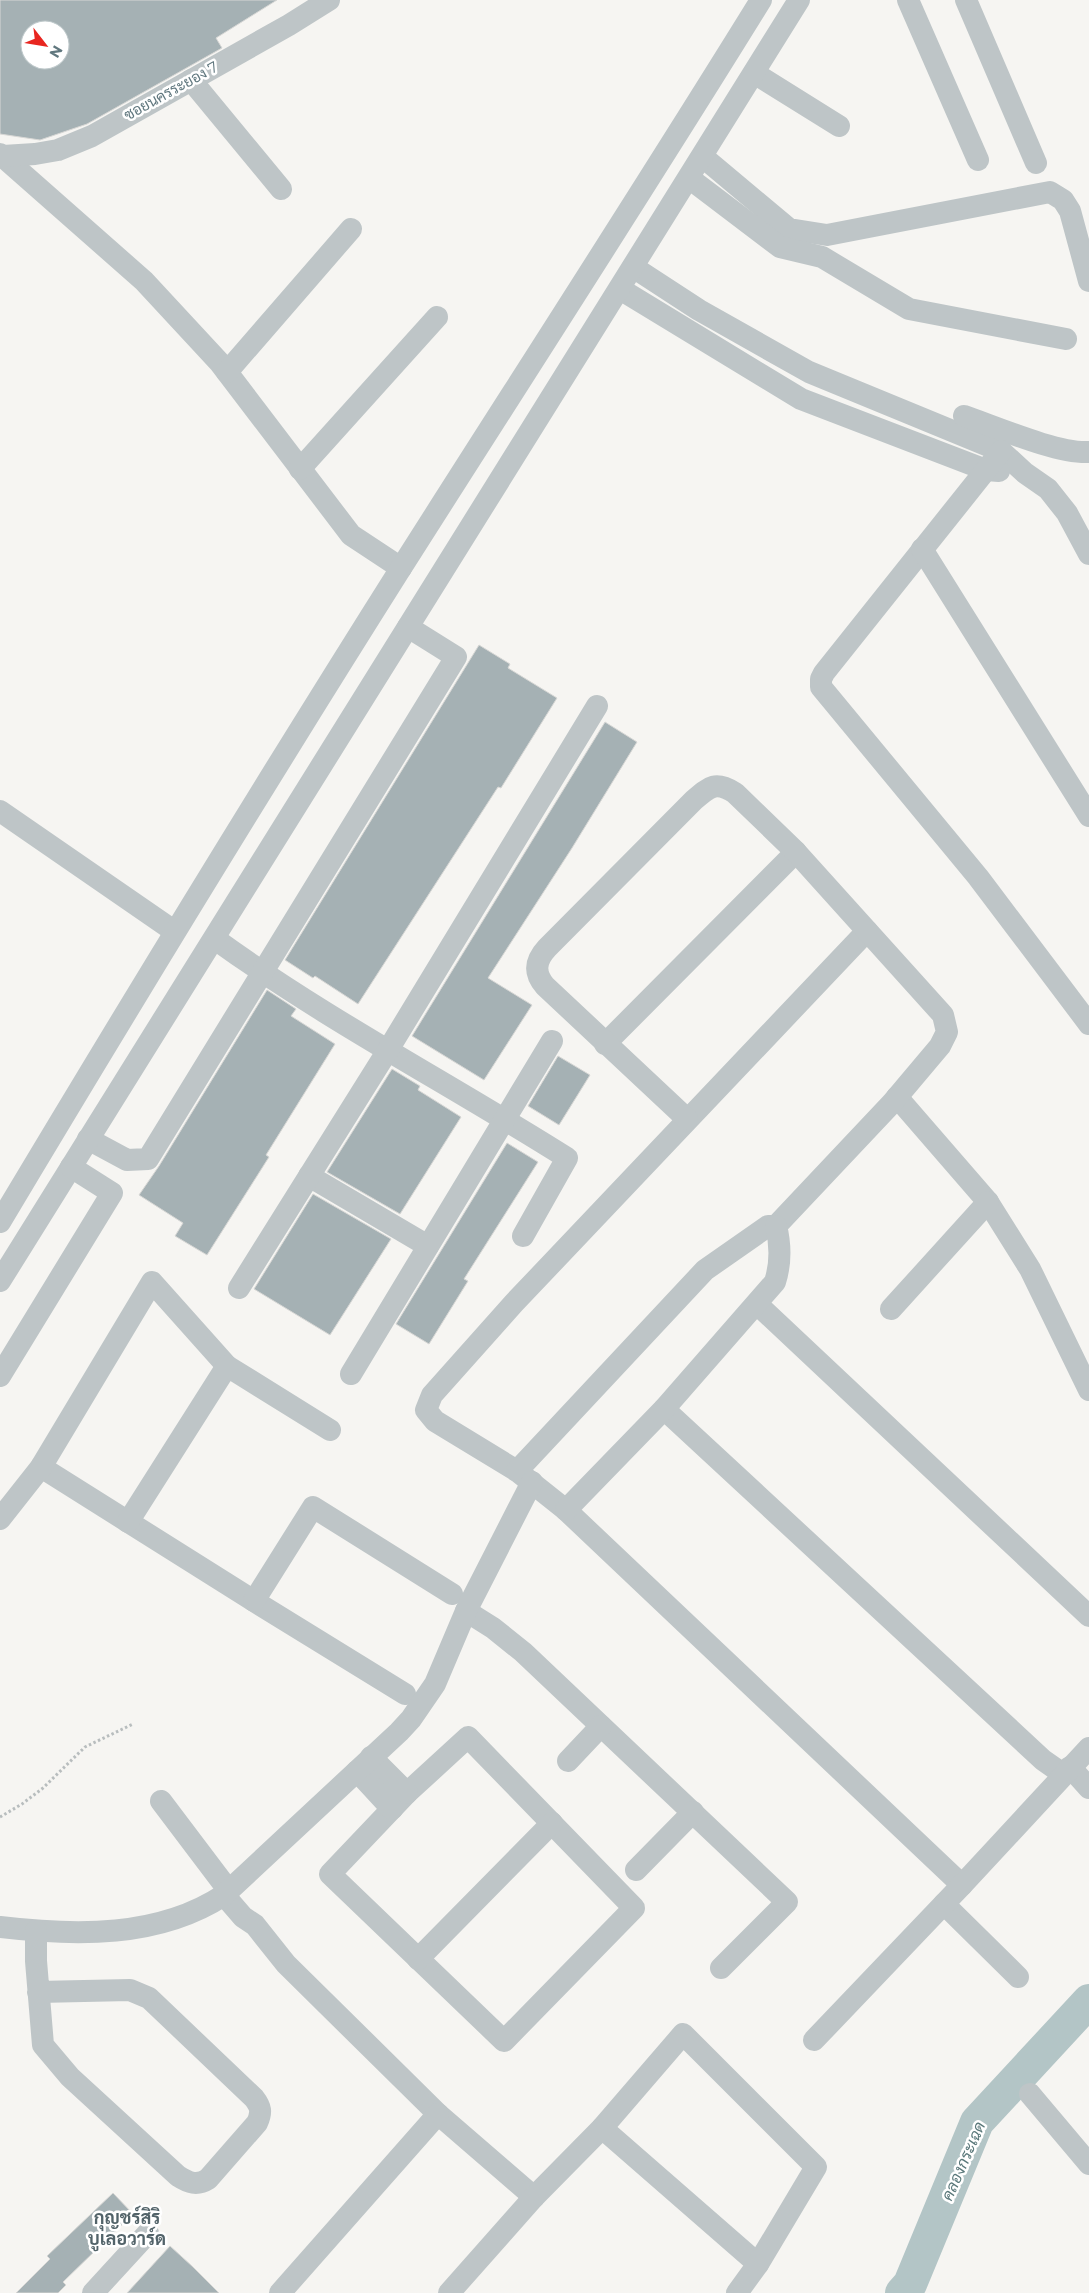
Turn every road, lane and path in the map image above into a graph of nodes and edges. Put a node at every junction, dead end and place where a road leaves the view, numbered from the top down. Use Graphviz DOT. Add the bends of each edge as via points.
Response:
graph roads {
  1 [pos="328,0"];
  2 [pos="761,0"];
  3 [pos="799,0"];
  4 [pos="908,0"];
  5 [pos="966,0"];
  6 [pos="754,73"];
  7 [pos="191,80"];
  8 [pos="839,126"];
  9 [pos="1,157"];
  10 [pos="703,157"];
  11 [pos="978,160"];
  12 [pos="1036,163"];
  13 [pos="689,178"];
  14 [pos="281,189"];
  15 [pos="351,229"];
  16 [pos="827,234"];
  17 [pos="822,257"];
  18 [pos="634,267"];
  19 [pos="1089,281"];
  20 [pos="620,289"];
  21 [pos="436,317"];
  22 [pos="1066,339"];
  23 [pos="227,372"];
  24 [pos="964,416"];
  25 [pos="1001,451"];
  26 [pos="1089,452"];
  27 [pos="300,469"];
  28 [pos="986,470"];
  29 [pos="1025,473"];
  30 [pos="922,549"];
  31 [pos="1089,554"];
  32 [pos="401,568"];
  33 [pos="408,627"];
  34 [pos="596,706"];
  35 [pos="297,735"];
  36 [pos="329,754"];
  37 [pos="0,810"];
  38 [pos="1089,816"];
  39 [pos="796,852"];
  40 [pos="174,931"];
  41 [pos="867,931"];
  42 [pos="215,939"];
  43 [pos="263,973"];
  44 [pos="1089,1024"];
  45 [pos="552,1041"];
  46 [pos="605,1044"];
  47 [pos="388,1050"];
  48 [pos="897,1096"];
  49 [pos="504,1118"];
  50 [pos="687,1119"];
  51 [pos="88,1139"];
  52 [pos="71,1168"];
  53 [pos="309,1176"];
  54 [pos="988,1202"];
  55 [pos="0,1222"];
  56 [pos="776,1226"];
  57 [pos="523,1236"];
  58 [pos="428,1246"];
  59 [pos="0,1281"];
  60 [pos="239,1288"];
  61 [pos="757,1304"];
  62 [pos="891,1309"];
  63 [pos="227,1366"];
  64 [pos="351,1374"];
  65 [pos="0,1376"];
  66 [pos="1089,1390"];
  67 [pos="664,1409"];
  68 [pos="330,1430"];
  69 [pos="41,1466"];
  70 [pos="524,1476"];
  71 [pos="558,1503"];
  72 [pos="0,1519"];
  73 [pos="128,1522"];
  74 [pos="501,1542"];
  75 [pos="254,1601"];
  76 [pos="459,1602"];
  77 [pos="1089,1616"];
  78 [pos="406,1694"];
  79 [pos="133,1724"];
  80 [pos="601,1726"];
  81 [pos="1089,1748"];
  82 [pos="568,1760"];
  83 [pos="364,1764"];
  84 [pos="1066,1771"];
  85 [pos="1089,1788"];
  86 [pos="161,1801"];
  87 [pos="400,1801"];
  88 [pos="693,1812"];
  89 [pos="0,1816"];
  90 [pos="552,1823"];
  91 [pos="636,1870"];
  92 [pos="962,1885"];
  93 [pos="229,1891"];
  94 [pos="944,1904"];
  95 [pos="0,1927"];
  96 [pos="36,1931"];
  97 [pos="418,1959"];
  98 [pos="721,1968"];
  99 [pos="1018,1977"];
  100 [pos="38,1992"];
  101 [pos="814,2040"];
  102 [pos="1030,2094"];
  103 [pos="438,2114"];
  104 [pos="602,2128"];
  105 [pos="1089,2164"];
  106 [pos="534,2196"];
  107 [pos="148,2232"];
  108 [pos="758,2264"];
  109 [pos="93,2293"];
  110 [pos="280,2293"];
  111 [pos="449,2293"];
  112 [pos="737,2293"];
  1 -- 7 [label="street, ซอยนครระยอง 7"];
  2 -- 32 [label="street" via="662,161"];
  3 -- 6 [label="street"];
  4 -- 11 [label="street"];
  5 -- 12 [label="street"];
  6 -- 8 [label="street"];
  6 -- 10 [label="street"];
  7 -- 9 [label="street, ซอยนครระยอง 7" via="92,136 58,150"];
  7 -- 14 [label="street"];
  9 -- 23 [label="street" via="144,281"];
  10 -- 13 [label="street"];
  10 -- 16 [label="street" via="789,230"];
  13 -- 17 [label="street" via="780,246"];
  13 -- 18 [label="street"];
  15 -- 23 [label="street"];
  16 -- 17 [label="street"];
  16 -- 19 [label="street" via="1050,192 1064,200 1070,211"];
  17 -- 22 [label="street" via="909,309"];
  18 -- 20 [label="street"];
  18 -- 25 [label="street" via="699,310 809,372"];
  20 -- 28 [label="street" via="801,399"];
  20 -- 33 [label="street"];
  21 -- 27 [label="street"];
  23 -- 27 [label="street"];
  24 -- 26 [label="street" via="1079,453"];
  25 -- 28 [label="street"];
  25 -- 29 [label="street"];
  27 -- 32 [label="street" via="350,535"];
  28 -- 29 [label="street"];
  28 -- 30 [label="street"];
  29 -- 31 [label="street" via="1048,489 1067,513"];
  30 -- 38 [label="street"];
  30 -- 44 [label="street" via="824,673 821,687 978,877"];
  32 -- 35 [label="street"];
  33 -- 36 [label="street"];
  33 -- 43 [label="street" via="456,657"];
  34 -- 47 [label="street"];
  35 -- 36 [label="street"];
  35 -- 40 [label="street"];
  36 -- 42 [label="street"];
  37 -- 40 [label="street"];
  39 -- 41 [label="street"];
  39 -- 46 [label="street"];
  39 -- 46 [label="street" via="724,786 714,786 694,800 547,948 536,968 540,980"];
  40 -- 55 [label="street"];
  41 -- 48 [label="street" via="943,1015 947,1026 940,1046"];
  41 -- 50 [label="street"];
  42 -- 43 [label="street"];
  42 -- 51 [label="street"];
  43 -- 47 [label="street"];
  43 -- 51 [label="street" via="148,1159 127,1160"];
  45 -- 49 [label="street"];
  46 -- 50 [label="street"];
  47 -- 49 [label="street"];
  47 -- 53 [label="street"];
  48 -- 54 [label="street"];
  48 -- 56 [label="street"];
  49 -- 57 [label="street" via="567,1158"];
  49 -- 58 [label="street"];
  50 -- 70 [label="street" via="514,1303 428,1402 426,1410 435,1421"];
  51 -- 52 [label="street"];
  52 -- 59 [label="street"];
  52 -- 65 [label="street" via="112,1192"];
  53 -- 58 [label="street"];
  53 -- 60 [label="street"];
  54 -- 62 [label="street"];
  54 -- 66 [label="street" via="1030,1269"];
  56 -- 61 [label="street" via="780,1264 775,1282"];
  56 -- 70 [label="street" via="768,1226 705,1270"];
  58 -- 64 [label="street"];
  61 -- 67 [label="street"];
  61 -- 77 [label="street"];
  63 -- 68 [label="street"];
  63 -- 69 [label="street" via="152,1282"];
  63 -- 73 [label="street"];
  67 -- 71 [label="street"];
  67 -- 84 [label="street" via="1043,1760"];
  69 -- 72 [label="street"];
  69 -- 73 [label="street"];
  70 -- 71 [label="street"];
  70 -- 74 [label="street"];
  71 -- 74 [label="street"];
  71 -- 92 [label="street"];
  73 -- 75 [label="street"];
  74 -- 76 [label="street"];
  75 -- 76 [label="street" via="313,1507"];
  75 -- 78 [label="street"];
  76 -- 80 [label="street" via="523,1652"];
  76 -- 83 [label="street" via="446,1660 422,1704 399,1732"];
  79 -- 89 [label="path" via="86,1747 43,1788"];
  80 -- 82 [label="street"];
  80 -- 88 [label="street"];
  81 -- 84 [label="street"];
  83 -- 87 [label="street"];
  83 -- 93 [label="street"];
  84 -- 85 [label="street"];
  84 -- 92 [label="street"];
  86 -- 93 [label="street"];
  87 -- 90 [label="street" via="468,1737"];
  87 -- 97 [label="street" via="330,1874"];
  88 -- 91 [label="street"];
  88 -- 98 [label="street" via="787,1902"];
  90 -- 97 [label="street"];
  90 -- 97 [label="street" via="634,1908 504,2041"];
  92 -- 94 [label="street"];
  93 -- 96 [label="street" via="204,1908 174,1920 139,1928"];
  93 -- 103 [label="street" via="243,1917 255,1925 286,1964"];
  94 -- 99 [label="street"];
  94 -- 101 [label="street"];
  95 -- 96 [label="street"];
  96 -- 100 [label="street"];
  100 -- 100 [label="street" via="130,1990 149,1998 260,2104 257,2123 208,2179 194,2184 186,2181 70,2077 50,2054 43,2045"];
  102 -- 105 [label="street"];
  103 -- 106 [label="street"];
  103 -- 110 [label="street"];
  104 -- 106 [label="street"];
  104 -- 108 [label="street"];
  104 -- 108 [label="street" via="683,2034 816,2167"];
  106 -- 111 [label="street"];
  107 -- 109 [label="street"];
  108 -- 112 [label="street"];
}
